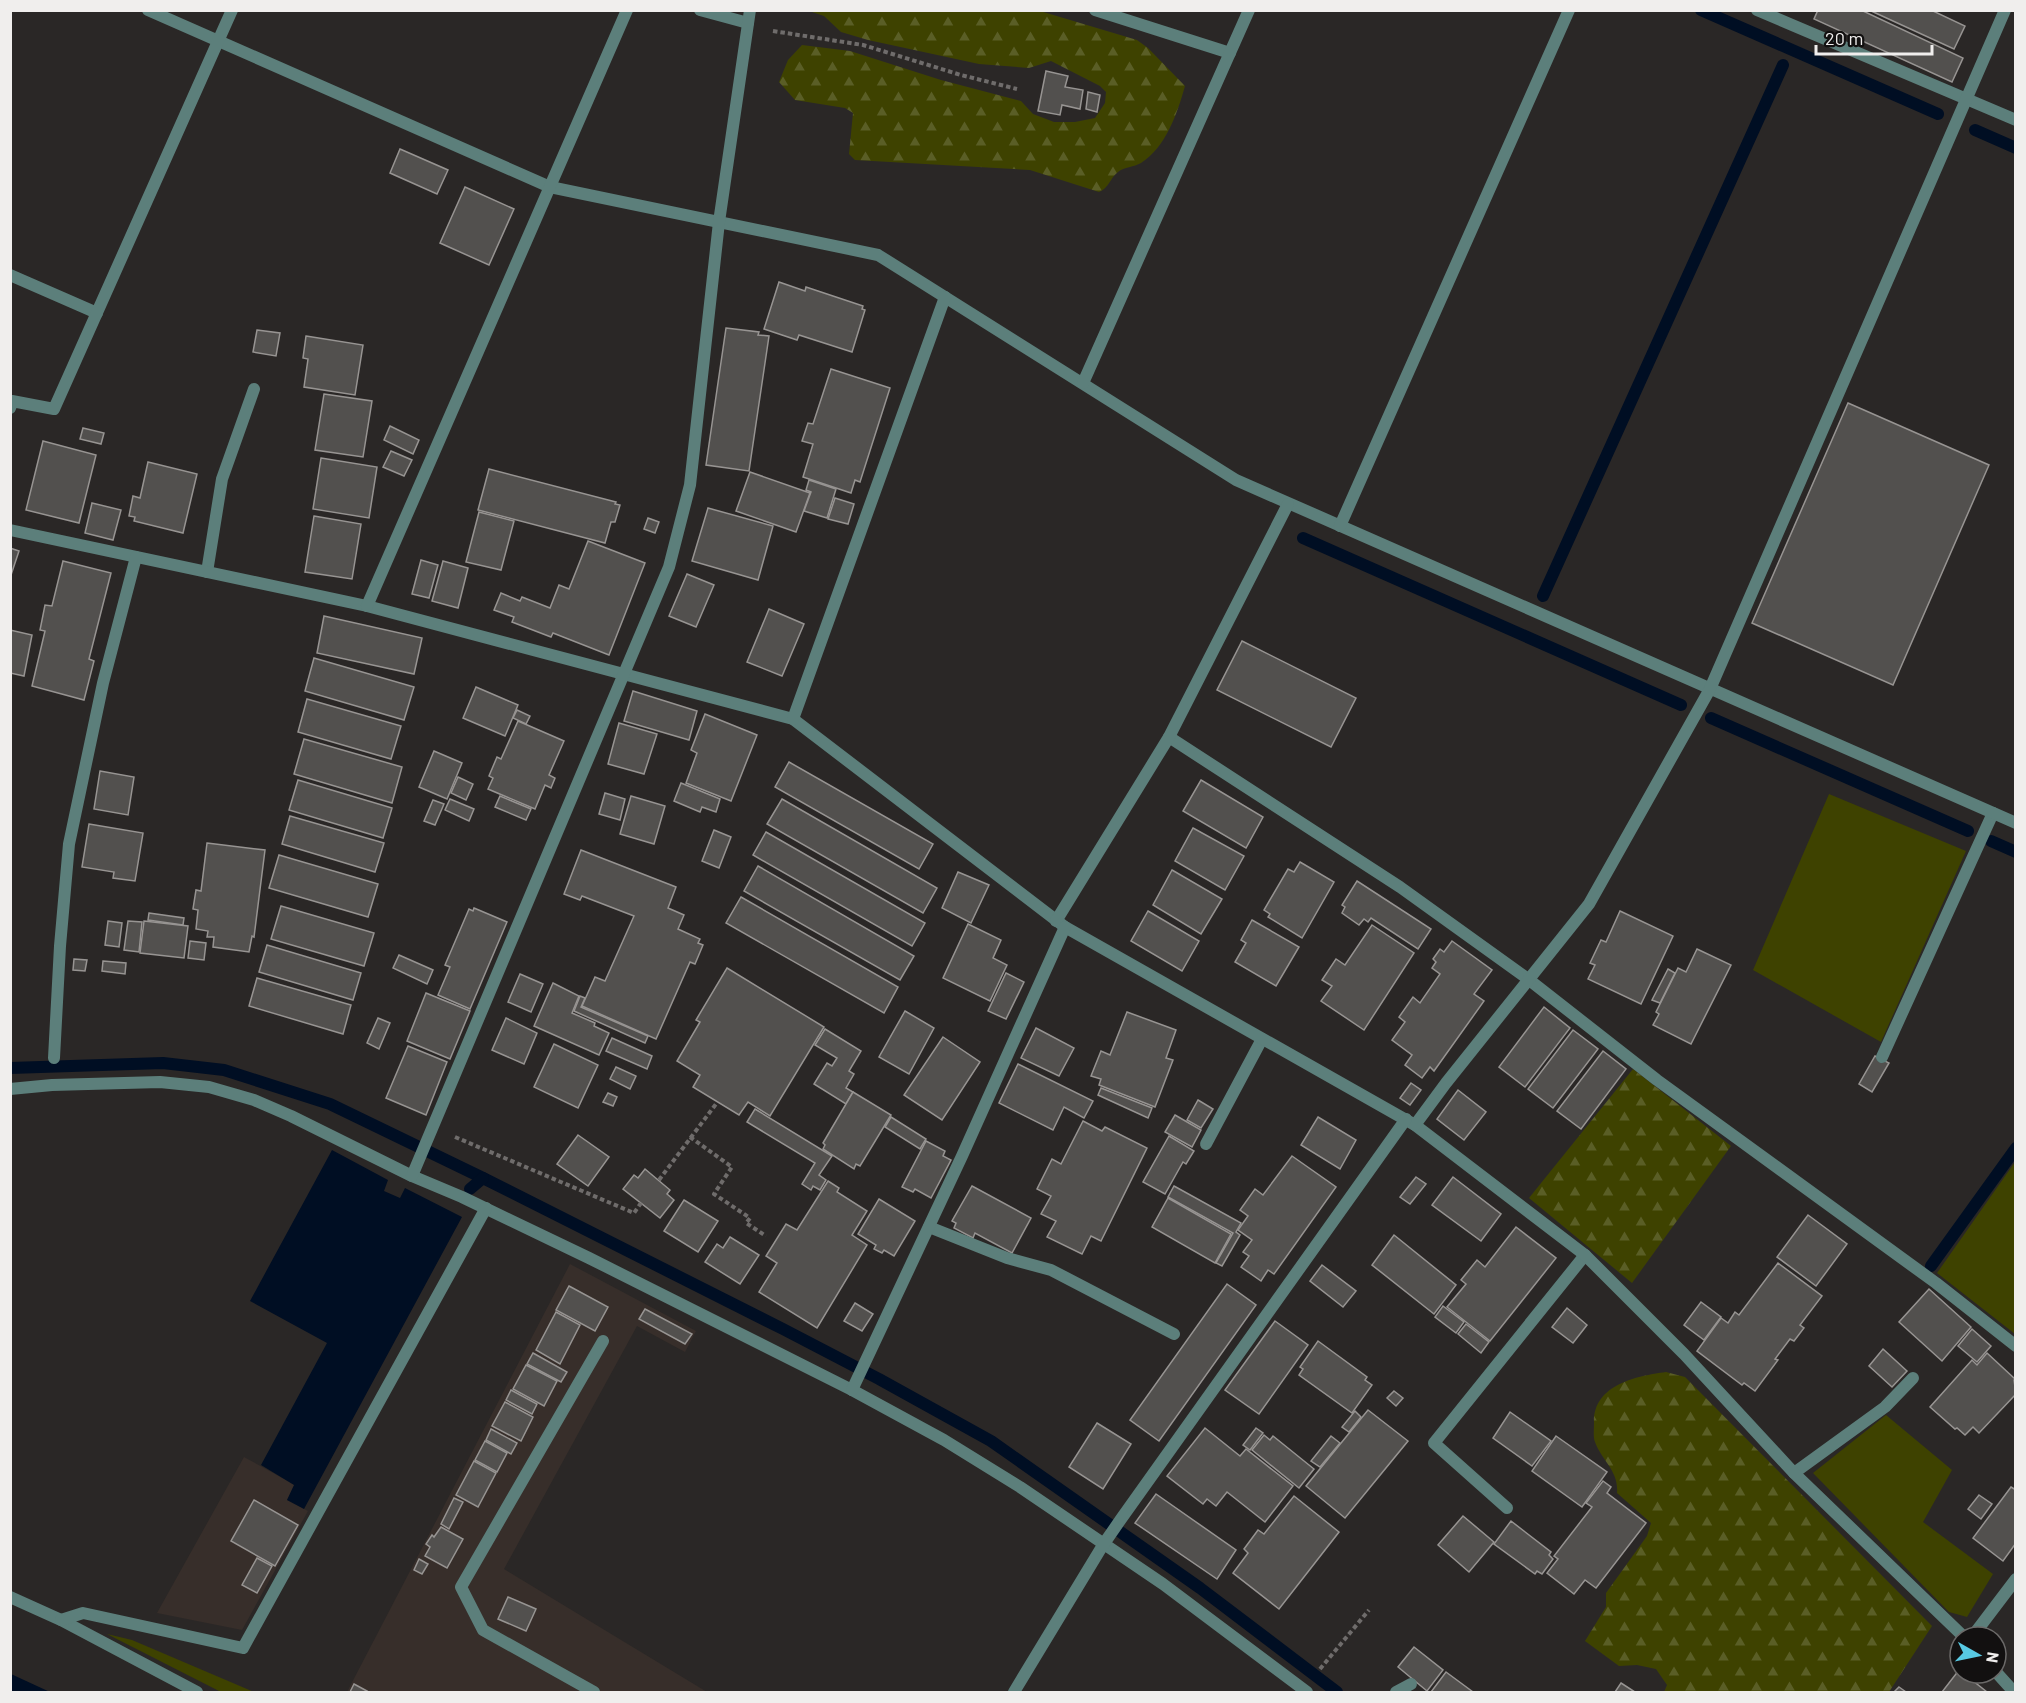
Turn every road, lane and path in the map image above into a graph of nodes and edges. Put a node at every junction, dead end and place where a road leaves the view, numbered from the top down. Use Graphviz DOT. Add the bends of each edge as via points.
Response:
graph roads {
  1 [pos="148,10"];
  2 [pos="232,10"];
  3 [pos="627,10"];
  4 [pos="700,10"];
  5 [pos="1095,10"];
  6 [pos="1249,10"];
  7 [pos="1569,10"];
  8 [pos="1757,10"];
  9 [pos="2005,10"];
  10 [pos="749,20"];
  11 [pos="218,41"];
  12 [pos="1230,53"];
  13 [pos="1017,88"];
  14 [pos="1966,99"];
  15 [pos="2016,120"];
  16 [pos="550,187"];
  17 [pos="720,222"];
  18 [pos="10,275"];
  19 [pos="945,297"];
  20 [pos="97,313"];
  21 [pos="1083,383"];
  22 [pos="254,389"];
  23 [pos="10,408"];
  24 [pos="1288,504"];
  25 [pos="1340,526"];
  26 [pos="10,530"];
  27 [pos="136,557"];
  28 [pos="207,572"];
  29 [pos="367,606"];
  30 [pos="623,674"];
  31 [pos="1710,689"];
  32 [pos="793,719"];
  33 [pos="1169,737"];
  34 [pos="1993,813"];
  35 [pos="2016,823"];
  36 [pos="1060,924"];
  37 [pos="1528,979"];
  38 [pos="1262,1039"];
  39 [pos="1882,1057"];
  40 [pos="54,1058"];
  41 [pos="10,1089"];
  42 [pos="716,1104"];
  43 [pos="1410,1122"];
  44 [pos="431,1134"];
  45 [pos="690,1137"];
  46 [pos="1206,1144"];
  47 [pos="415,1171"];
  48 [pos="659,1180"];
  49 [pos="641,1203"];
  50 [pos="486,1208"];
  51 [pos="929,1227"];
  52 [pos="765,1236"];
  53 [pos="1584,1256"];
  54 [pos="1174,1334"];
  55 [pos="603,1341"];
  56 [pos="2016,1346"];
  57 [pos="1913,1378"];
  58 [pos="854,1386"];
  59 [pos="1794,1473"];
  60 [pos="1507,1508"];
  61 [pos="1105,1542"];
  62 [pos="2016,1579"];
  63 [pos="10,1598"];
  64 [pos="1369,1610"];
  65 [pos="61,1620"];
  66 [pos="1952,1625"];
  67 [pos="1981,1625"];
  68 [pos="1322,1667"];
  69 [pos="1411,1684"];
  70 [pos="197,1692"];
  71 [pos="594,1692"];
  72 [pos="1014,1692"];
  73 [pos="1307,1692"];
  74 [pos="1396,1692"];
  1 -- 11 [label="street"];
  2 -- 11 [label="street"];
  3 -- 16 [label="street"];
  4 -- 10 [label="street"];
  5 -- 12 [label="street"];
  6 -- 12 [label="street"];
  7 -- 25 [label="street"];
  8 -- 14 [label="street"];
  9 -- 14 [label="street"];
  10 -- 13 [label="path" via="863,45"];
  10 -- 17 [label="street"];
  11 -- 16 [label="street"];
  11 -- 20 [label="street"];
  12 -- 21 [label="street"];
  14 -- 15 [label="street"];
  14 -- 31 [label="street"];
  16 -- 17 [label="street"];
  16 -- 29 [label="street"];
  17 -- 19 [label="street" via="878,255"];
  17 -- 30 [label="street" via="690,485 669,567"];
  18 -- 20 [label="street"];
  19 -- 21 [label="street"];
  19 -- 32 [label="street"];
  20 -- 23 [label="street" via="54,410 12,401"];
  21 -- 24 [label="street" via="1236,480"];
  22 -- 28 [label="street" via="222,479"];
  24 -- 25 [label="street"];
  24 -- 33 [label="street"];
  25 -- 31 [label="street"];
  26 -- 27 [label="street"];
  27 -- 28 [label="street"];
  27 -- 40 [label="street" via="102,683 69,844"];
  28 -- 29 [label="street"];
  29 -- 30 [label="street"];
  30 -- 32 [label="street"];
  30 -- 44 [label="street"];
  31 -- 34 [label="street"];
  31 -- 37 [label="street" via="1589,904"];
  32 -- 36 [label="street"];
  33 -- 36 [label="street"];
  33 -- 37 [label="street" via="1400,887"];
  34 -- 35 [label="street"];
  34 -- 39 [label="street"];
  36 -- 38 [label="street"];
  36 -- 51 [label="street"];
  37 -- 43 [label="street"];
  37 -- 56 [label="street" via="1657,1080"];
  38 -- 43 [label="street"];
  38 -- 46 [label="street"];
  41 -- 47 [label="street" via="160,1082 209,1087 254,1100"];
  42 -- 45 [label="path"];
  43 -- 53 [label="street"];
  43 -- 61 [label="street"];
  44 -- 47 [label="street"];
  44 -- 49 [label="path" via="634,1213"];
  45 -- 48 [label="path"];
  45 -- 52 [label="path" via="732,1167 714,1194 750,1218 746,1224"];
  47 -- 50 [label="street"];
  50 -- 58 [label="street"];
  50 -- 65 [label="street" via="243,1648 83,1613"];
  51 -- 54 [label="street" via="1007,1258 1051,1270"];
  51 -- 58 [label="street"];
  53 -- 59 [label="street" via="1684,1354"];
  53 -- 60 [label="street" via="1434,1443"];
  55 -- 71 [label="street" via="461,1587 483,1630"];
  57 -- 59 [label="street" via="1885,1407"];
  58 -- 61 [label="street"];
  59 -- 66 [label="street"];
  61 -- 72 [label="street"];
  61 -- 73 [label="street"];
  62 -- 67 [label="street"];
  63 -- 65 [label="street"];
  64 -- 68 [label="path"];
  65 -- 70 [label="street"];
  69 -- 74 [label="street"];
}
